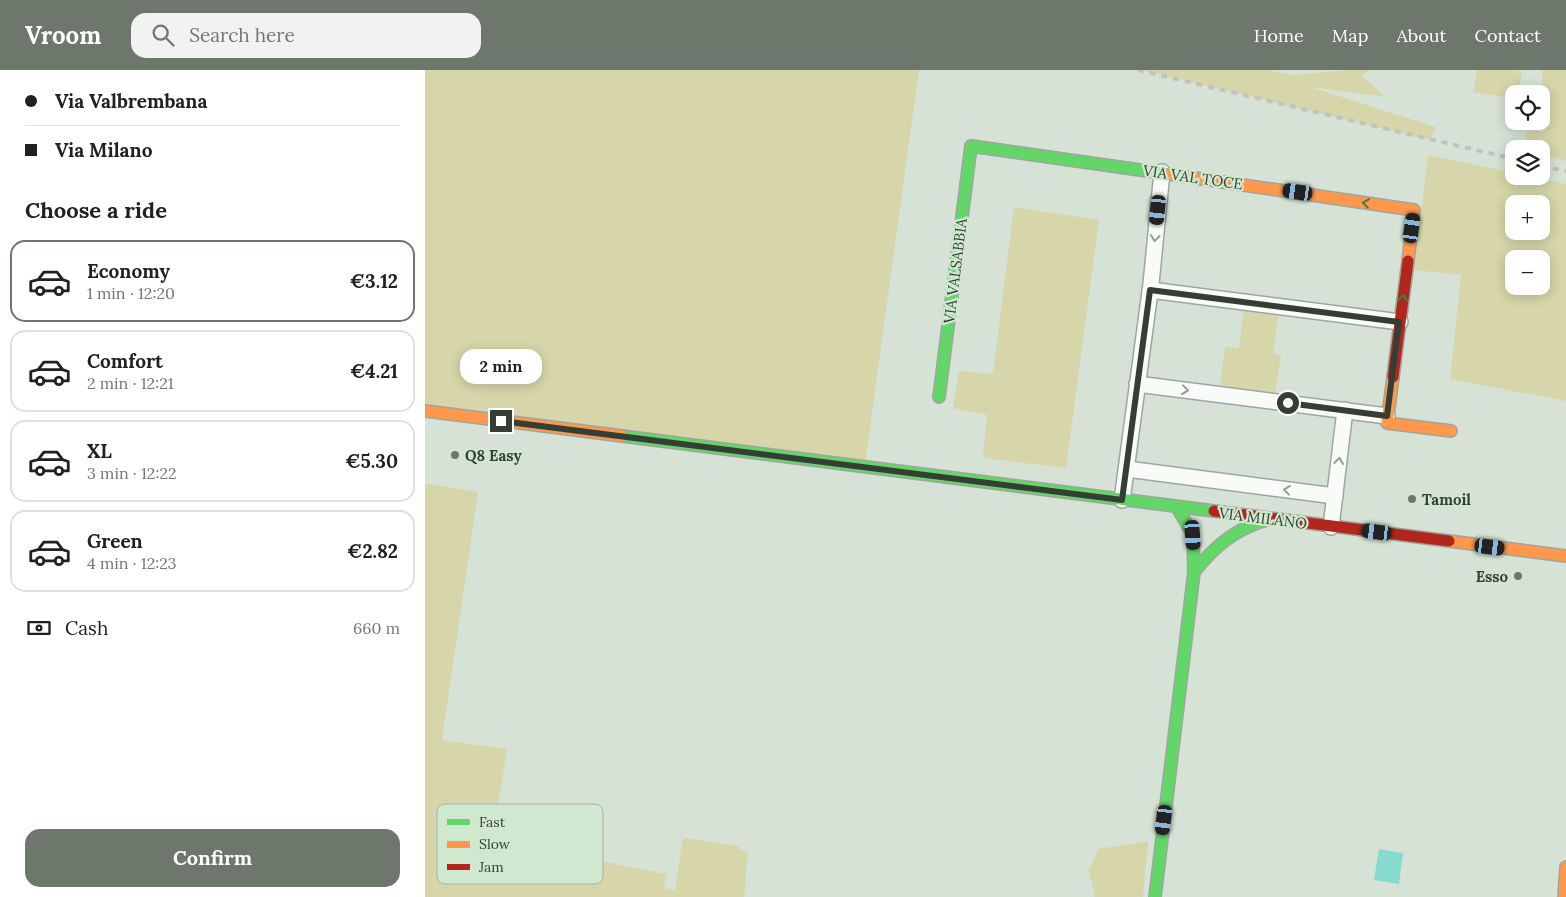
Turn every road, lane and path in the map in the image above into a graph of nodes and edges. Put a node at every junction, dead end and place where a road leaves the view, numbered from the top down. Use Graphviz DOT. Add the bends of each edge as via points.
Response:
graph roads {
  1 [pos="971,146"];
  2 [pos="1161,172"];
  3 [pos="1150,290"];
  4 [pos="1399,322"];
  5 [pos="1137,384"];
  6 [pos="939,397"];
  7 [pos="1345,410"];
  8 [pos="425,411"];
  9 [pos="1387,416"];
  10 [pos="1451,431"];
  11 [pos="1127,469"];
  12 [pos="1335,496"];
  13 [pos="1122,500"];
  14 [pos="1177,507"];
  15 [pos="1207,511"];
  16 [pos="1271,519"];
  17 [pos="1331,527"];
  18 [pos="1193,535"];
  19 [pos="1213,549"];
  20 [pos="1566,556"];
  21 [pos="1194,572"];
  22 [pos="1566,867"];
  23 [pos="1155,897"];
  24 [pos="1565,897"];
  1 -- 2 [label="main road, VIA VAL TOCE"];
  1 -- 6 [label="main road, VIA VALSABBIA"];
  2 -- 3 [label="street, one-way"];
  4 -- 2 [label="main road, VIA VAL TOCE, one-way" via="1414,210"];
  3 -- 4 [label="street"];
  3 -- 5 [label="street"];
  4 -- 9 [label="main road"];
  5 -- 7 [label="street, one-way"];
  5 -- 11 [label="street"];
  7 -- 9 [label="street"];
  12 -- 7 [label="street, one-way"];
  8 -- 13 [label="main road, VIA MILANO"];
  9 -- 10 [label="main road" via="1387,423"];
  12 -- 11 [label="street, one-way"];
  11 -- 13 [label="street"];
  12 -- 17 [label="street"];
  13 -- 14 [label="main road, VIA MILANO"];
  14 -- 15 [label="main road, VIA MILANO"];
  14 -- 18 [label="main road"];
  15 -- 16 [label="main road, VIA MILANO"];
  15 -- 18 [label="main road" via="1201,516"];
  15 -- 19 [label="main road" via="1215,528"];
  16 -- 17 [label="main road, VIA MILANO"];
  16 -- 19 [label="main road" via="1242,529"];
  17 -- 20 [label="main road, VIA MILANO"];
  18 -- 21 [label="main road"];
  19 -- 21 [label="main road"];
  21 -- 23 [label="main road"];
  22 -- 24 [label="main road"];
}
